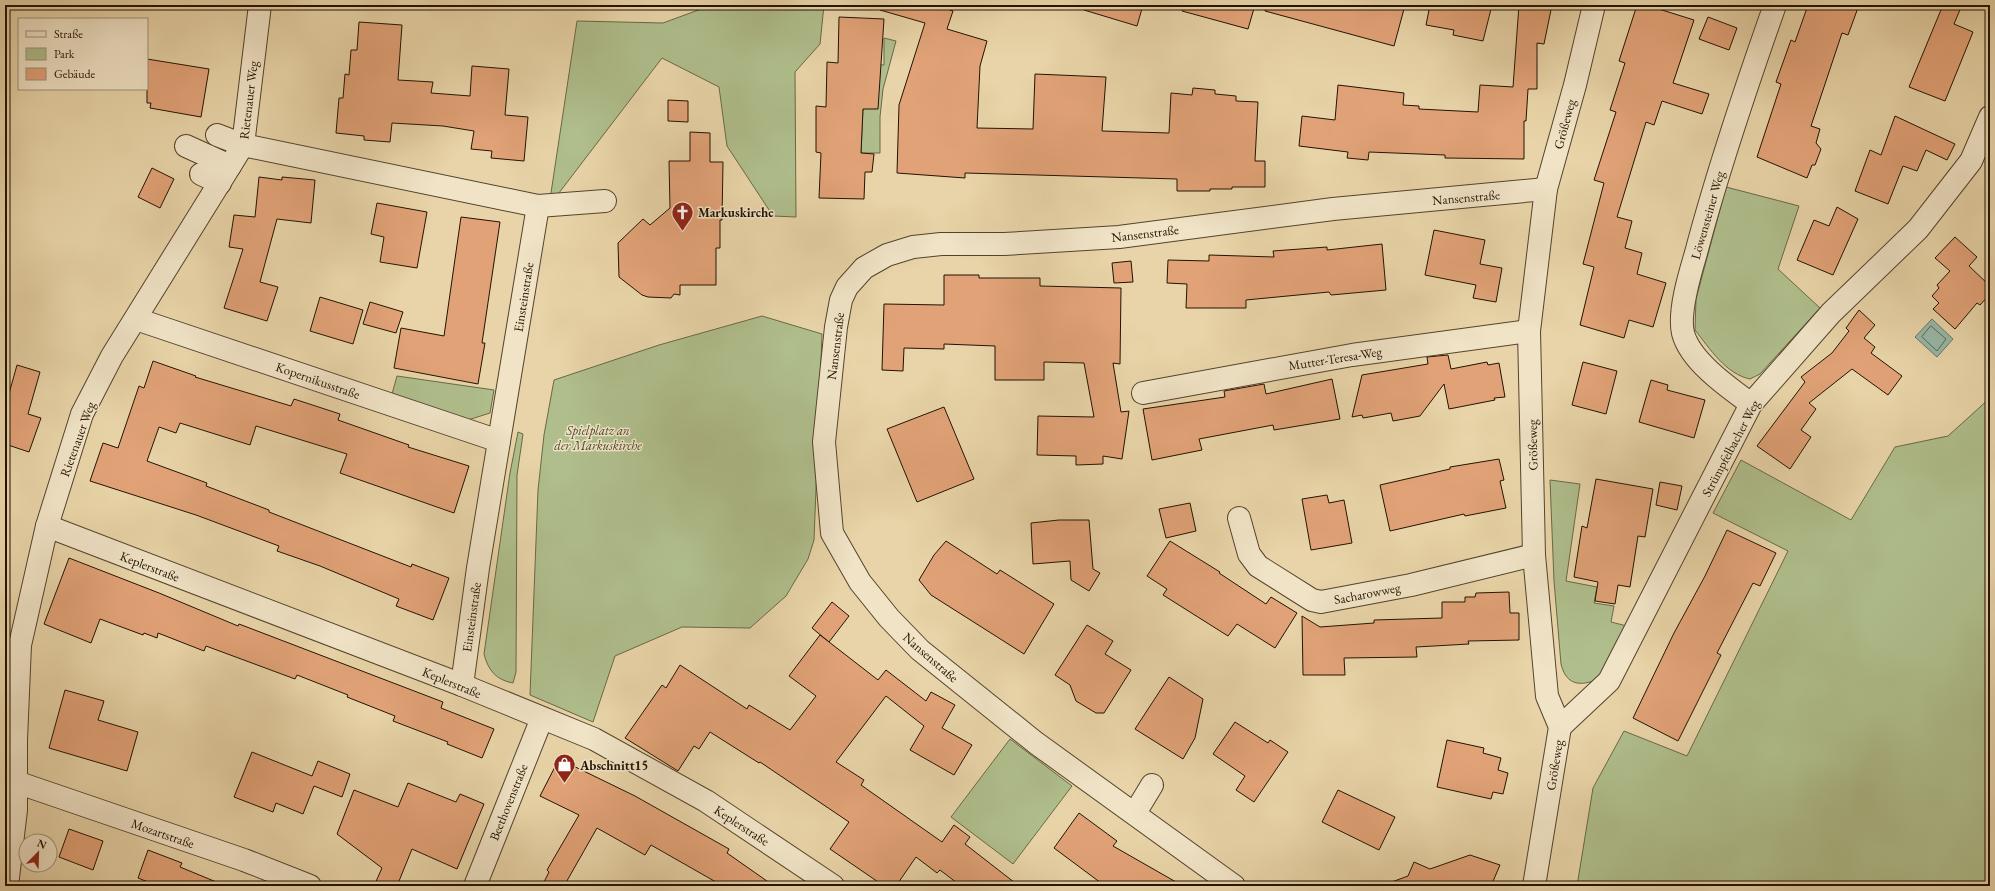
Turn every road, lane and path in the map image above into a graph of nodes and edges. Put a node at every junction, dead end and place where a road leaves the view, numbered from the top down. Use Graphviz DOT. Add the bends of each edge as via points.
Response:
graph roads {
  1 [pos="260,5"];
  2 [pos="1594,5"];
  3 [pos="1775,5"];
  4 [pos="1990,117"];
  5 [pos="217,135"];
  6 [pos="243,145"];
  7 [pos="186,146"];
  8 [pos="201,174"];
  9 [pos="225,174"];
  10 [pos="1546,189"];
  11 [pos="605,201"];
  12 [pos="538,206"];
  13 [pos="136,319"];
  14 [pos="1529,331"];
  15 [pos="1143,392"];
  16 [pos="1751,404"];
  17 [pos="499,441"];
  18 [pos="1239,518"];
  19 [pos="47,526"];
  20 [pos="1534,555"];
  21 [pos="13,643"];
  22 [pos="462,685"];
  23 [pos="542,718"];
  24 [pos="1560,727"];
  25 [pos="16,782"];
  26 [pos="1152,785"];
  27 [pos="1135,813"];
  28 [pos="7,886"];
  29 [pos="310,886"];
  30 [pos="475,886"];
  31 [pos="833,886"];
  32 [pos="1234,886"];
  33 [pos="1534,886"];
  1 -- 6 [label="street, Rietenauer Weg" via="252,34"];
  2 -- 10 [label="street, Größeweg"];
  3 -- 16 [label="street, Löwensteiner Weg" via="1732,127 1684,296 1683,332 1688,345 1731,390"];
  4 -- 16 [label="street, Strümpfelbacher Weg" via="1971,161 1918,229 1831,313"];
  5 -- 6 [label="street"];
  6 -- 9 [label="street, Rietenauer Weg"];
  6 -- 12 [label="street" via="476,188"];
  7 -- 9 [label="street"];
  8 -- 9 [label="street"];
  9 -- 13 [label="street, Rietenauer Weg"];
  10 -- 14 [label="street, Größeweg"];
  10 -- 27 [label="street, Nansenstraße" via="1333,209 1119,237 912,247 887,254 864,268 848,288 838,312 824,442 832,533 860,582 889,618 920,650 1036,743"];
  11 -- 12 [label="street"];
  12 -- 17 [label="street, Einsteinstraße"];
  13 -- 17 [label="street, Kopernikusstraße"];
  13 -- 19 [label="street, Rietenauer Weg" via="112,356 82,414"];
  14 -- 15 [label="street, Mutter-Teresa-Weg" via="1352,355"];
  14 -- 20 [label="street, Größeweg"];
  16 -- 24 [label="street, Strümpfelbacher Weg" via="1609,681"];
  17 -- 22 [label="street, Einsteinstraße"];
  18 -- 20 [label="street, Sacharowweg" via="1252,560 1312,600 1321,602 1411,585"];
  19 -- 21 [label="street, Rietenauer Weg"];
  19 -- 22 [label="street, Keplerstraße"];
  20 -- 24 [label="street, Größeweg" via="1547,696"];
  21 -- 25 [label="street, Rietenauer Weg"];
  22 -- 23 [label="street, Keplerstraße"];
  23 -- 30 [label="street, Beethovenstraße"];
  23 -- 31 [label="street, Keplerstraße" via="594,739 706,801"];
  24 -- 33 [label="street, Größeweg"];
  25 -- 28 [label="street, Rietenauer Weg" via="16,810"];
  25 -- 29 [label="street, Mozartstraße" via="237,858"];
  26 -- 27 [label="street"];
  27 -- 32 [label="street, Nansenstraße"];
}
